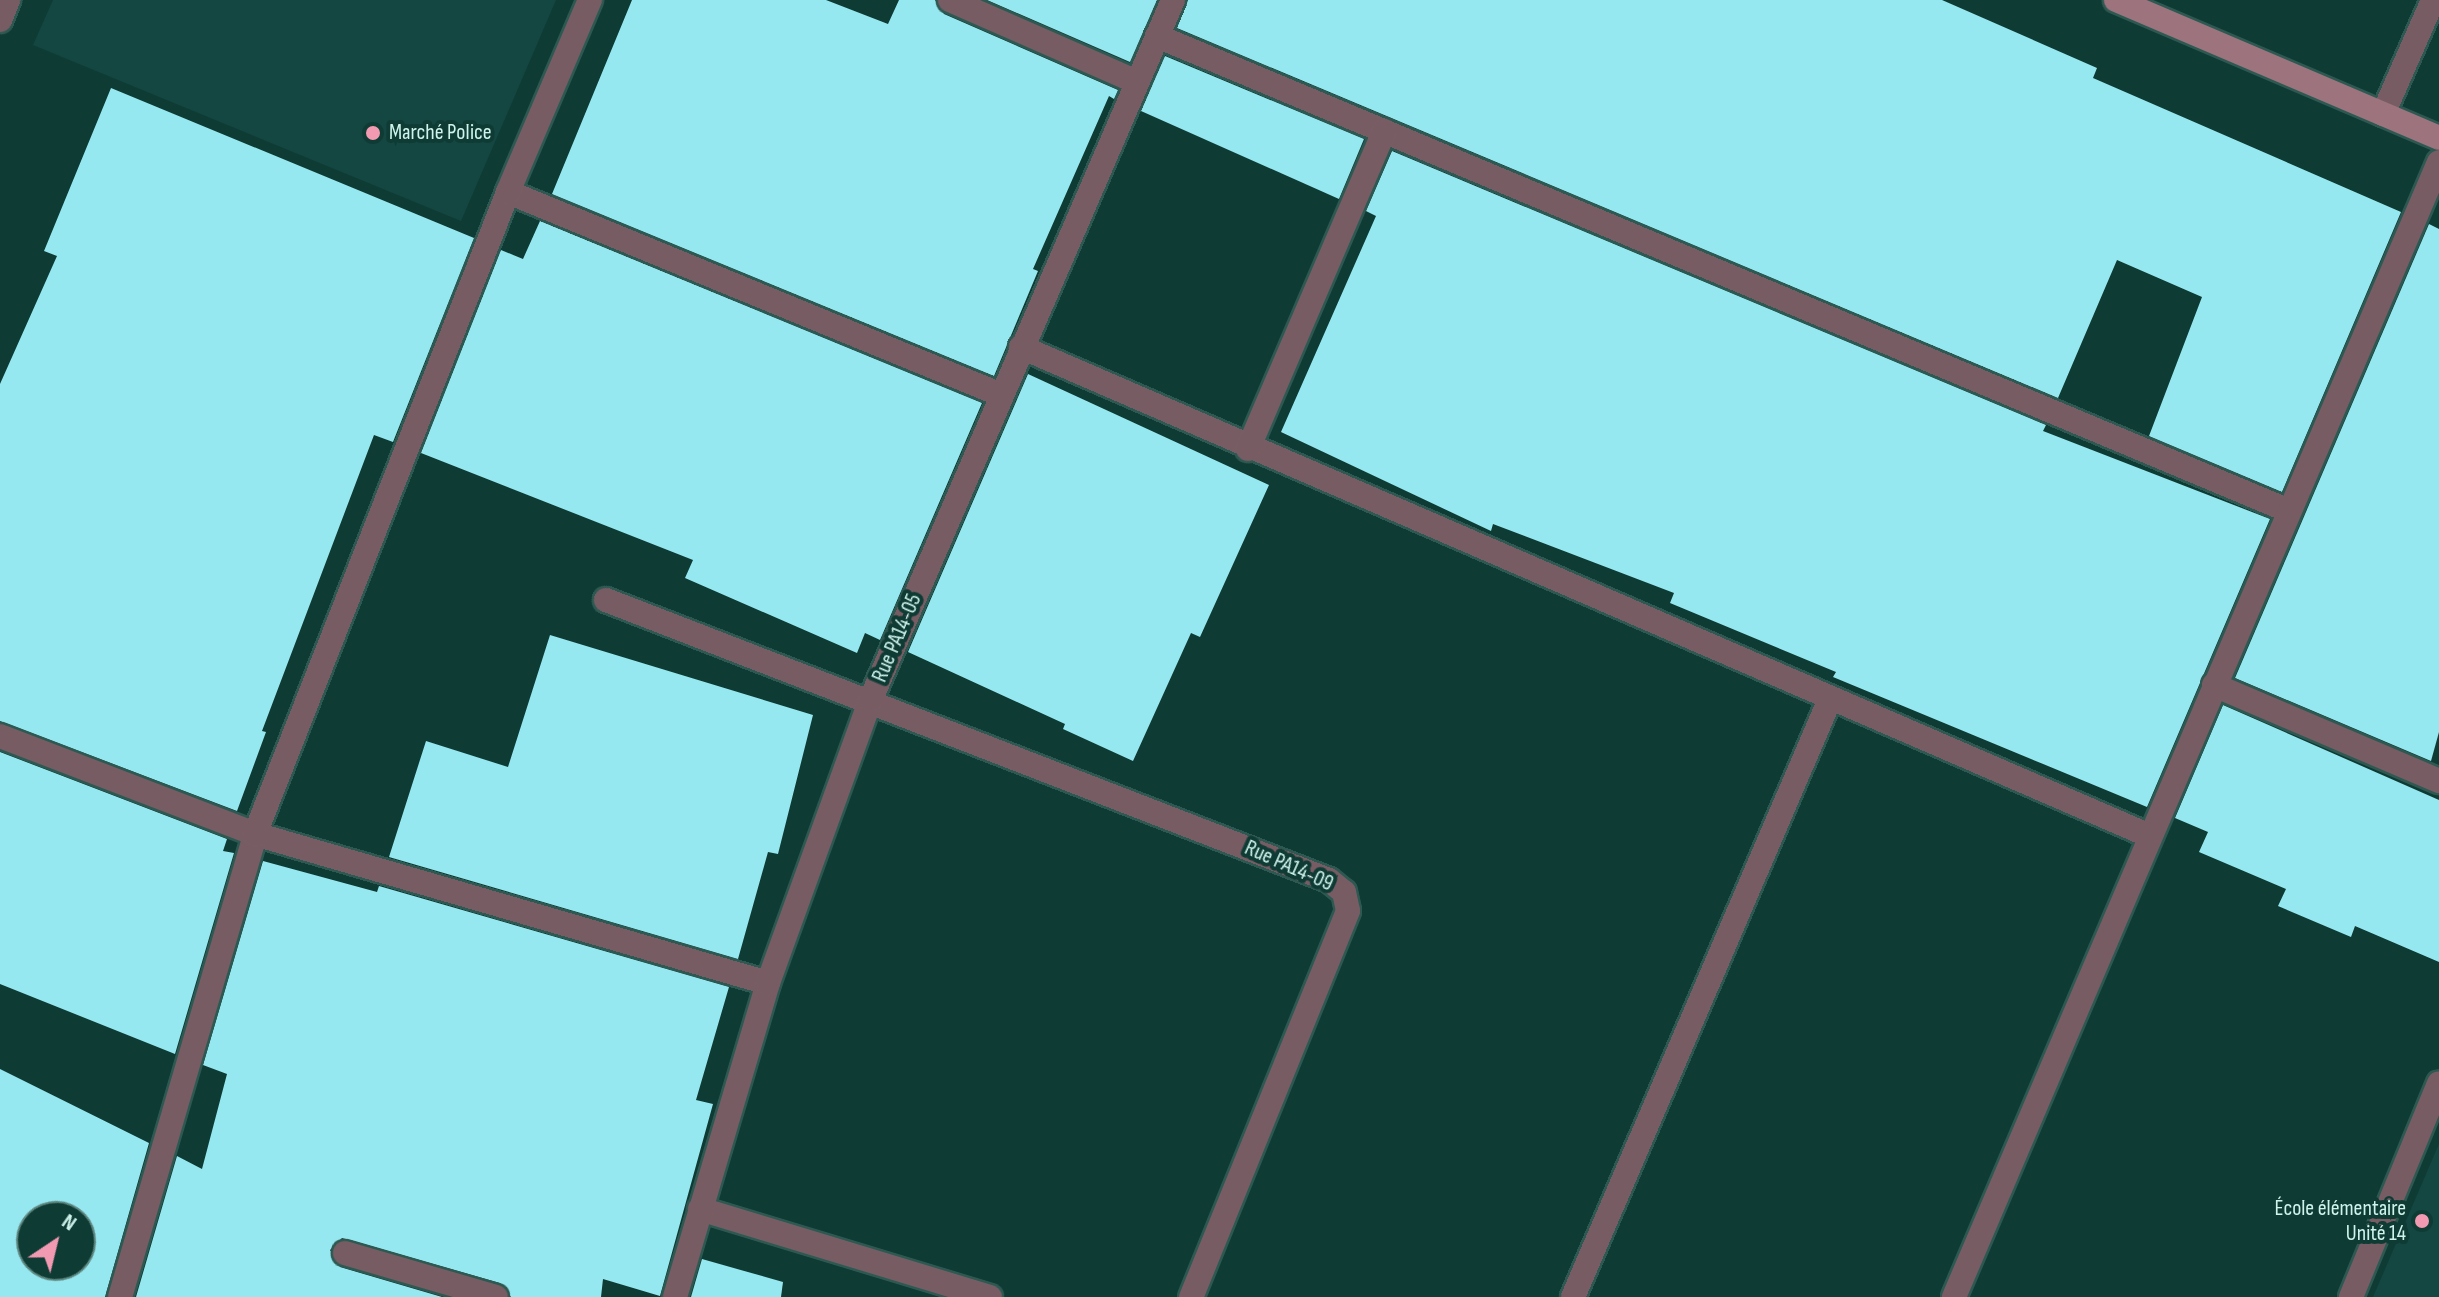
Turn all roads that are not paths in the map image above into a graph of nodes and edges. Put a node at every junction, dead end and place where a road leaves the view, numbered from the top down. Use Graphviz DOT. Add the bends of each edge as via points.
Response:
graph roads {
  1 [pos="8,0"];
  2 [pos="590,0"];
  3 [pos="950,0"];
  4 [pos="1173,0"];
  5 [pos="2116,0"];
  6 [pos="2433,0"];
  7 [pos="0,20"];
  8 [pos="1157,36"];
  9 [pos="1137,82"];
  10 [pos="2383,114"];
  11 [pos="1384,131"];
  12 [pos="2439,138"];
  13 [pos="2439,162"];
  14 [pos="508,192"];
  15 [pos="1021,347"];
  16 [pos="999,394"];
  17 [pos="1248,449"];
  18 [pos="2289,511"];
  19 [pos="606,600"];
  20 [pos="2214,685"];
  21 [pos="871,699"];
  22 [pos="1830,699"];
  23 [pos="0,736"];
  24 [pos="2439,781"];
  25 [pos="255,834"];
  26 [pos="2150,836"];
  27 [pos="768,983"];
  28 [pos="2439,1083"];
  29 [pos="700,1209"];
  30 [pos="345,1253"];
  31 [pos="120,1297"];
  32 [pos="496,1297"];
  33 [pos="675,1297"];
  34 [pos="990,1297"];
  35 [pos="1191,1297"];
  36 [pos="1573,1297"];
  37 [pos="1954,1297"];
  38 [pos="2351,1297"];
  1 -- 7 [label="street"];
  2 -- 14 [label="street"];
  3 -- 9 [label="street"];
  4 -- 8 [label="street, Rue PA14-05"];
  5 -- 10 [label="street"];
  6 -- 10 [label="street"];
  8 -- 9 [label="street, Rue PA14-05"];
  8 -- 11 [label="street"];
  9 -- 15 [label="street, Rue PA14-05"];
  10 -- 12 [label="street"];
  11 -- 17 [label="street"];
  11 -- 18 [label="street"];
  13 -- 18 [label="street"];
  14 -- 16 [label="street"];
  14 -- 25 [label="street"];
  15 -- 16 [label="street, Rue PA14-05"];
  15 -- 17 [label="street"];
  16 -- 21 [label="street, Rue PA14-05"];
  17 -- 22 [label="street"];
  18 -- 20 [label="street"];
  19 -- 21 [label="street"];
  20 -- 24 [label="street"];
  20 -- 26 [label="street"];
  21 -- 27 [label="street, Rue PA14-05"];
  21 -- 35 [label="street, Rue PA14-09" via="1329,880 1344,892 1348,911"];
  22 -- 26 [label="street"];
  22 -- 36 [label="street"];
  23 -- 25 [label="street"];
  25 -- 27 [label="street"];
  25 -- 31 [label="street"];
  26 -- 37 [label="street"];
  27 -- 29 [label="street, Rue PA14-05"];
  28 -- 38 [label="street"];
  29 -- 33 [label="street, Rue PA14-05"];
  29 -- 34 [label="street"];
  30 -- 32 [label="street"];
}
